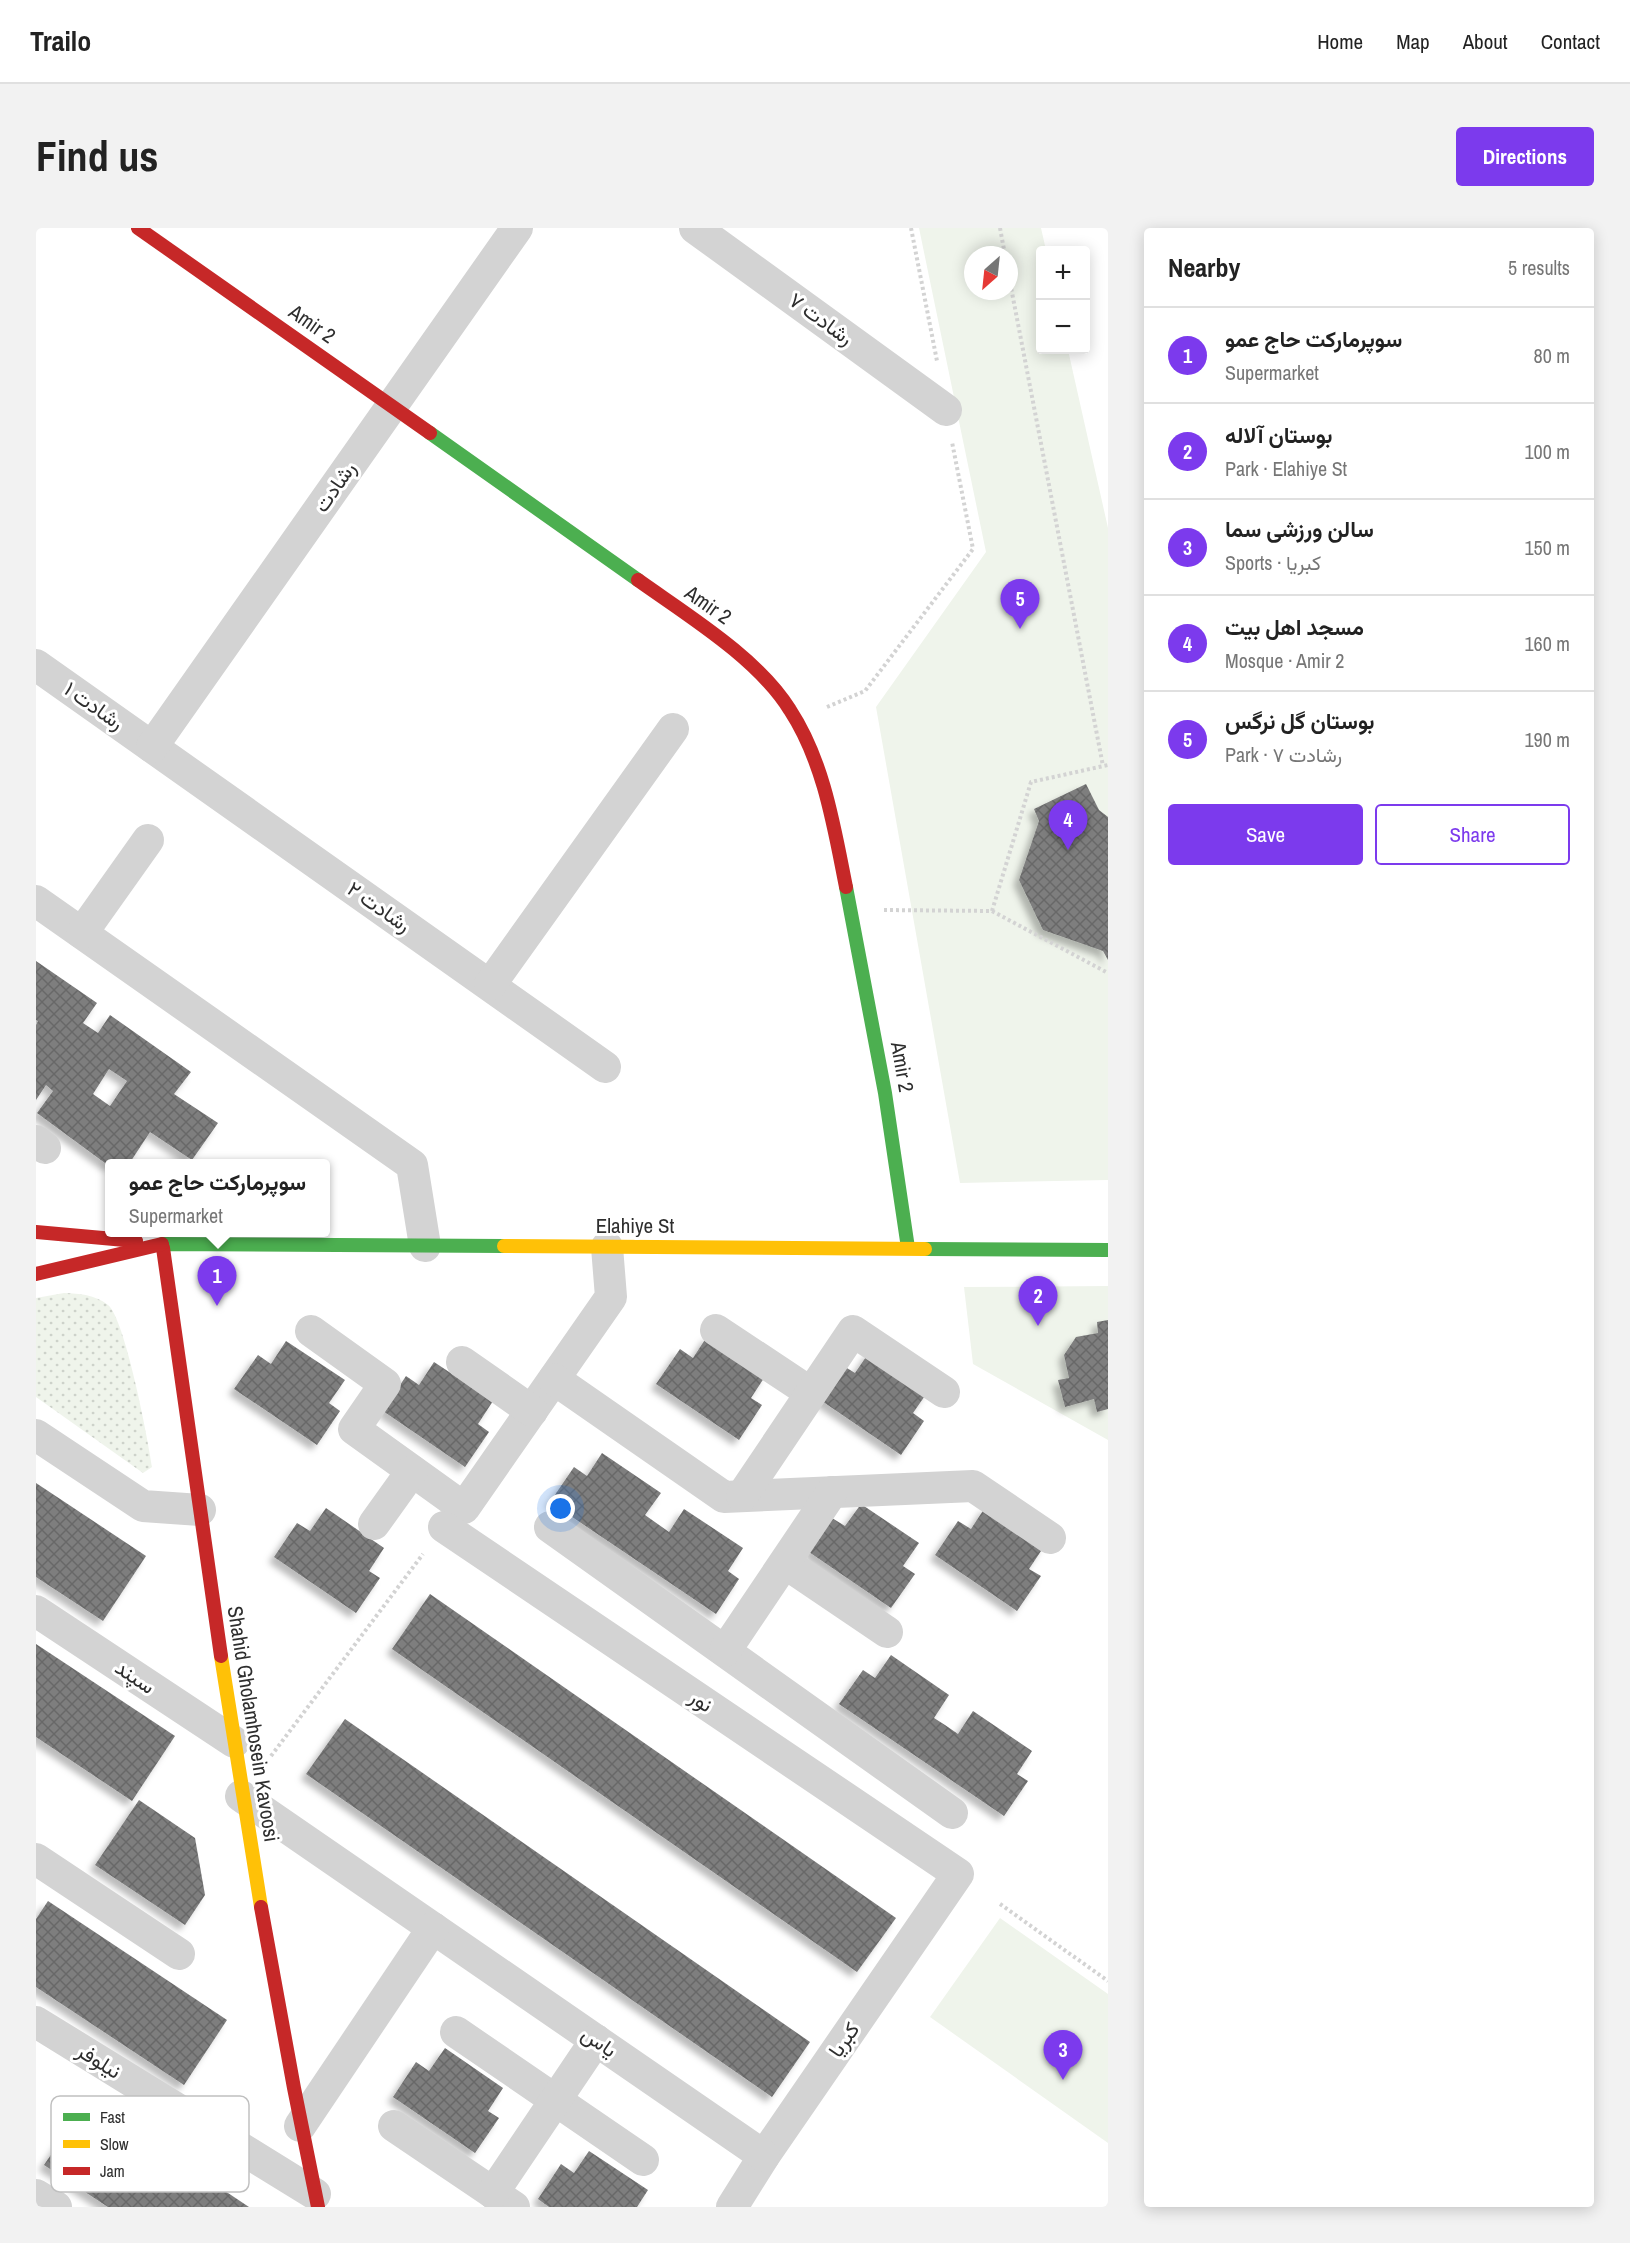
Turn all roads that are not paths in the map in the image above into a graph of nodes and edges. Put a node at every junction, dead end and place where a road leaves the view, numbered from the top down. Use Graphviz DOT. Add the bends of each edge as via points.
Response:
graph roads {
  1 [pos="138,228"];
  2 [pos="517,228"];
  3 [pos="695,228"];
  4 [pos="392,406"];
  5 [pos="946,410"];
  6 [pos="36,665"];
  7 [pos="673,729"];
  8 [pos="152,747"];
  9 [pos="148,840"];
  10 [pos="36,901"];
  11 [pos="82,933"];
  12 [pos="490,986"];
  13 [pos="605,1067"];
  14 [pos="36,1232"];
  15 [pos="162,1244"];
  16 [pos="425,1246"];
  17 [pos="607,1246"];
  18 [pos="908,1248"];
  19 [pos="1108,1250"];
  20 [pos="36,1274"];
  21 [pos="311,1330"];
  22 [pos="716,1330"];
  23 [pos="462,1362"];
  24 [pos="554,1379"];
  25 [pos="944,1392"];
  26 [pos="811,1393"];
  27 [pos="532,1411"];
  28 [pos="36,1435"];
  29 [pos="412,1471"];
  30 [pos="832,1492"];
  31 [pos="742,1496"];
  32 [pos="200,1510"];
  33 [pos="375,1524"];
  34 [pos="444,1527"];
  35 [pos="550,1527"];
  36 [pos="1050,1538"];
  37 [pos="785,1563"];
  38 [pos="36,1611"];
  39 [pos="887,1632"];
  40 [pos="725,1651"];
  41 [pos="234,1742"];
  42 [pos="241,1796"];
  43 [pos="952,1813"];
  44 [pos="36,1859"];
  45 [pos="958,1874"];
  46 [pos="433,1928"];
  47 [pos="179,1954"];
  48 [pos="36,2022"];
  49 [pos="456,2032"];
  50 [pos="596,2040"];
  51 [pos="152,2096"];
  52 [pos="556,2100"];
  53 [pos="300,2126"];
  54 [pos="394,2126"];
  55 [pos="764,2156"];
  56 [pos="249,2157"];
  57 [pos="643,2160"];
  58 [pos="36,2195"];
  59 [pos="316,2200"];
  60 [pos="504,2200"];
  61 [pos="56,2207"];
  62 [pos="732,2207"];
  1 -- 4 [label="main road, Amir 2"];
  2 -- 4 [label="street, رشادت"];
  3 -- 5 [label="street, رشادت ۷"];
  4 -- 8 [label="street, رشادت"];
  4 -- 18 [label="main road, Amir 2" via="725,642 769,683 790,709 809,746 831,810 885,1093"];
  6 -- 8 [label="street, رشادت ۱"];
  7 -- 12 [label="street"];
  8 -- 12 [label="street, رشادت ۲"];
  9 -- 11 [label="street"];
  10 -- 11 [label="street"];
  11 -- 16 [label="street" via="412,1165"];
  12 -- 13 [label="street, رشادت ۲"];
  14 -- 15 [label="main road"];
  15 -- 16 [label="main road, Elahiye St"];
  15 -- 20 [label="main road"];
  15 -- 32 [label="main road, Shahid Gholamhosein Kavoosi"];
  16 -- 17 [label="main road, Elahiye St"];
  17 -- 18 [label="main road, Elahiye St"];
  17 -- 24 [label="street" via="611,1297"];
  18 -- 19 [label="main road, Elahiye St"];
  21 -- 29 [label="street" via="385,1384 354,1430"];
  22 -- 26 [label="street"];
  23 -- 27 [label="street"];
  24 -- 27 [label="street"];
  24 -- 31 [label="street" via="724,1497"];
  25 -- 26 [label="street" via="854,1331"];
  26 -- 31 [label="street"];
  27 -- 29 [label="street" via="464,1508"];
  28 -- 32 [label="street" via="143,1506"];
  29 -- 33 [label="street"];
  30 -- 31 [label="street"];
  30 -- 36 [label="street" via="973,1486"];
  30 -- 37 [label="street"];
  32 -- 41 [label="main road, Shahid Gholamhosein Kavoosi"];
  34 -- 45 [label="street, نور"];
  35 -- 40 [label="street"];
  37 -- 39 [label="street"];
  37 -- 40 [label="street"];
  38 -- 41 [label="street, سپند"];
  40 -- 43 [label="street"];
  41 -- 42 [label="main road, Shahid Gholamhosein Kavoosi"];
  42 -- 46 [label="street, یاس"];
  42 -- 53 [label="main road, Shahid Gholamhosein Kavoosi"];
  44 -- 47 [label="street"];
  45 -- 55 [label="street, کبریا"];
  46 -- 50 [label="street, یاس"];
  46 -- 53 [label="street"];
  48 -- 51 [label="street, نيلوفر"];
  49 -- 52 [label="street"];
  50 -- 52 [label="street"];
  50 -- 55 [label="street, یاس"];
  52 -- 57 [label="street"];
  52 -- 60 [label="street"];
  53 -- 59 [label="main road, Shahid Gholamhosein Kavoosi"];
  54 -- 60 [label="street"];
  55 -- 62 [label="street, کبریا"];
  56 -- 59 [label="street, نيلوفر"];
  58 -- 61 [label="street"];
}
